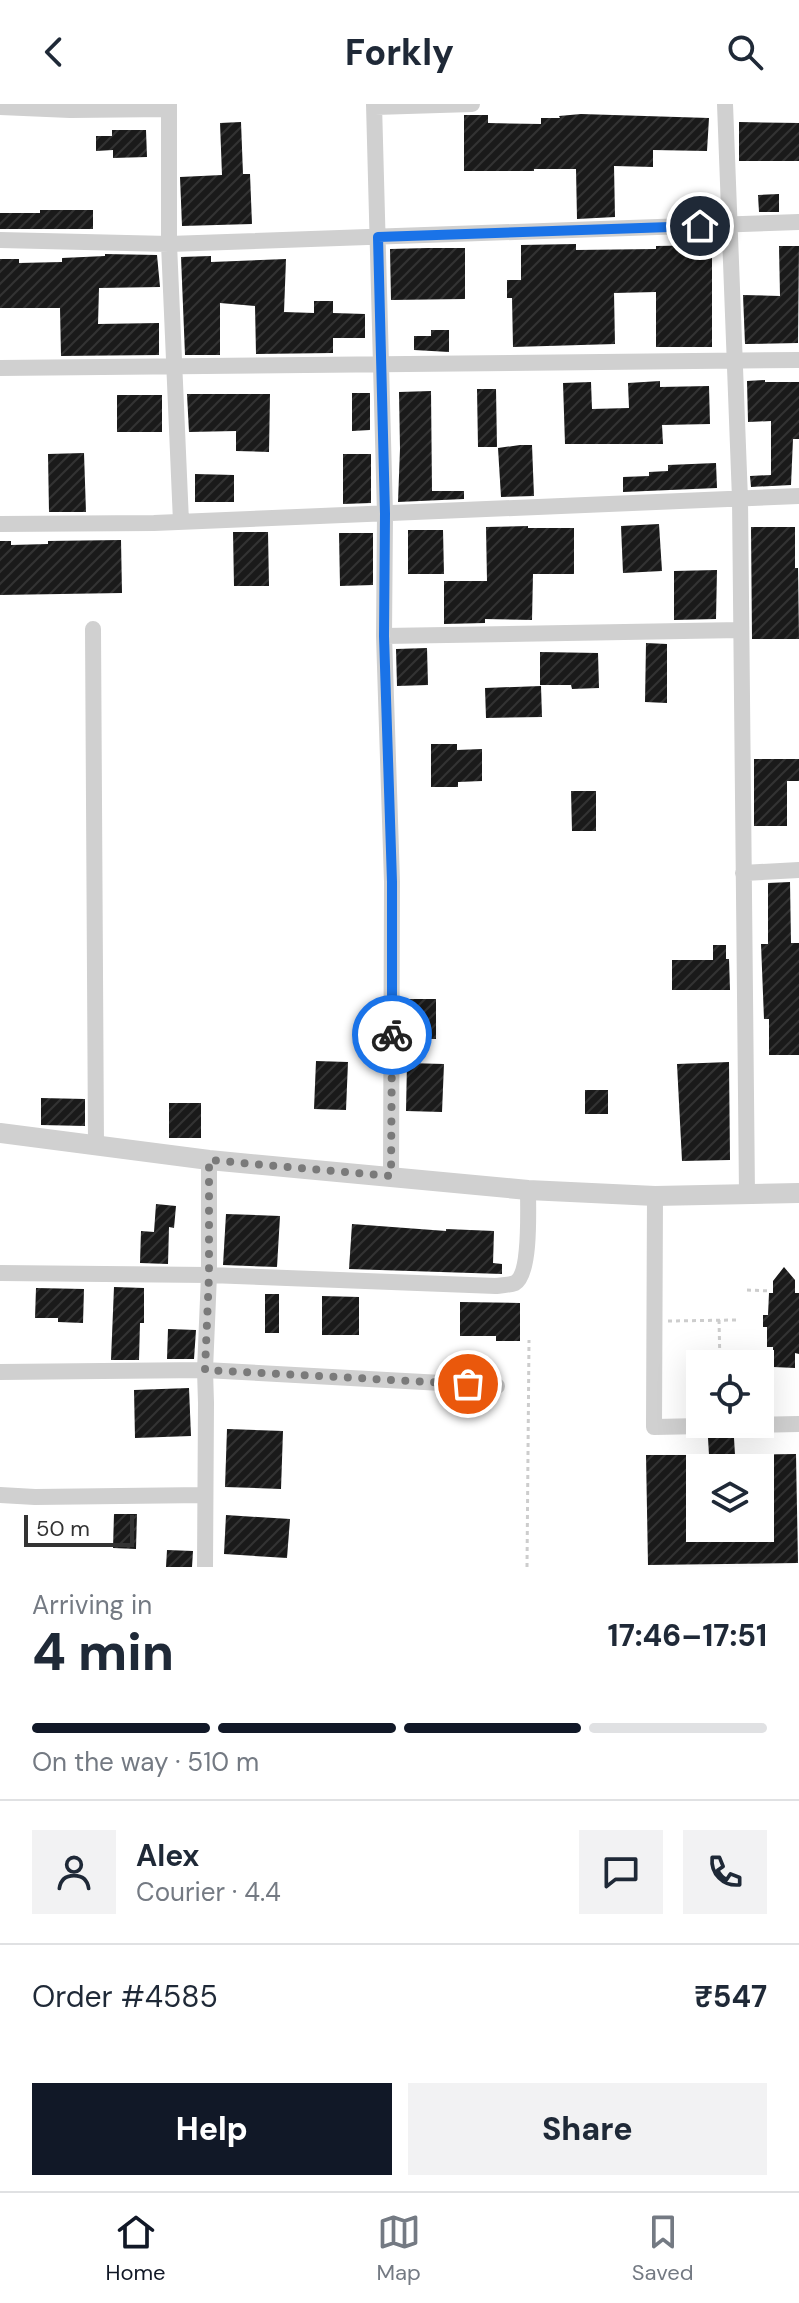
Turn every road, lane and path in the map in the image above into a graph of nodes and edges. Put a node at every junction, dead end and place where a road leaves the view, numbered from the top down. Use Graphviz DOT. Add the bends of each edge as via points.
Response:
graph roads {
  1 [pos="472,104"];
  2 [pos="725,104"];
  3 [pos="374,106"];
  4 [pos="0,107"];
  5 [pos="169,107"];
  6 [pos="799,222"];
  7 [pos="730,225"];
  8 [pos="378,237"];
  9 [pos="0,240"];
  10 [pos="169,244"];
  11 [pos="799,360"];
  12 [pos="735,361"];
  13 [pos="381,364"];
  14 [pos="174,366"];
  15 [pos="0,368"];
  16 [pos="799,496"];
  17 [pos="740,499"];
  18 [pos="385,514"];
  19 [pos="181,522"];
  20 [pos="0,524"];
  21 [pos="93,629"];
  22 [pos="741,630"];
  23 [pos="384,636"];
  24 [pos="799,870"];
  25 [pos="743,873"];
  26 [pos="0,1133"];
  27 [pos="96,1145"];
  28 [pos="209,1160"];
  29 [pos="391,1176"];
  30 [pos="528,1190"];
  31 [pos="799,1193"];
  32 [pos="747,1194"];
  33 [pos="655,1196"];
  34 [pos="0,1273"];
  35 [pos="209,1275"];
  36 [pos="747,1290"];
  37 [pos="771,1291"];
  38 [pos="719,1320"];
  39 [pos="736,1320"];
  40 [pos="654,1321"];
  41 [pos="529,1340"];
  42 [pos="720,1350"];
  43 [pos="205,1370"];
  44 [pos="0,1372"];
  45 [pos="497,1386"];
  46 [pos="799,1424"];
  47 [pos="0,1495"];
  48 [pos="205,1495"];
  49 [pos="205,1567"];
  50 [pos="527,1567"];
  1 -- 3 [label="street"];
  2 -- 7 [label="street"];
  3 -- 8 [label="street"];
  4 -- 5 [label="street"];
  5 -- 10 [label="street"];
  6 -- 7 [label="street"];
  7 -- 8 [label="street"];
  7 -- 12 [label="street"];
  8 -- 10 [label="street"];
  8 -- 13 [label="street"];
  9 -- 10 [label="street"];
  10 -- 14 [label="street"];
  11 -- 12 [label="street"];
  12 -- 13 [label="street"];
  12 -- 17 [label="street"];
  13 -- 14 [label="street"];
  13 -- 18 [label="street"];
  14 -- 15 [label="street"];
  14 -- 19 [label="street"];
  16 -- 17 [label="street"];
  17 -- 18 [label="street"];
  17 -- 22 [label="street"];
  18 -- 19 [label="street"];
  18 -- 23 [label="street"];
  19 -- 20 [label="street"];
  21 -- 27 [label="street"];
  22 -- 23 [label="street"];
  22 -- 25 [label="street"];
  23 -- 29 [label="street" via="392,882"];
  24 -- 25 [label="street"];
  25 -- 32 [label="street"];
  26 -- 27 [label="street"];
  27 -- 28 [label="street"];
  28 -- 29 [label="street"];
  28 -- 35 [label="street"];
  29 -- 30 [label="street"];
  30 -- 33 [label="street"];
  30 -- 35 [label="street" via="526,1262 515,1283"];
  31 -- 32 [label="street"];
  32 -- 33 [label="street"];
  33 -- 40 [label="street"];
  34 -- 35 [label="street"];
  35 -- 43 [label="street"];
  36 -- 37 [label="path"];
  38 -- 39 [label="path"];
  38 -- 40 [label="path"];
  38 -- 42 [label="path"];
  40 -- 46 [label="street" via="654,1427"];
  41 -- 50 [label="path"];
  43 -- 44 [label="street"];
  43 -- 45 [label="street"];
  43 -- 48 [label="street"];
  47 -- 48 [label="street"];
  48 -- 49 [label="street"];
}
